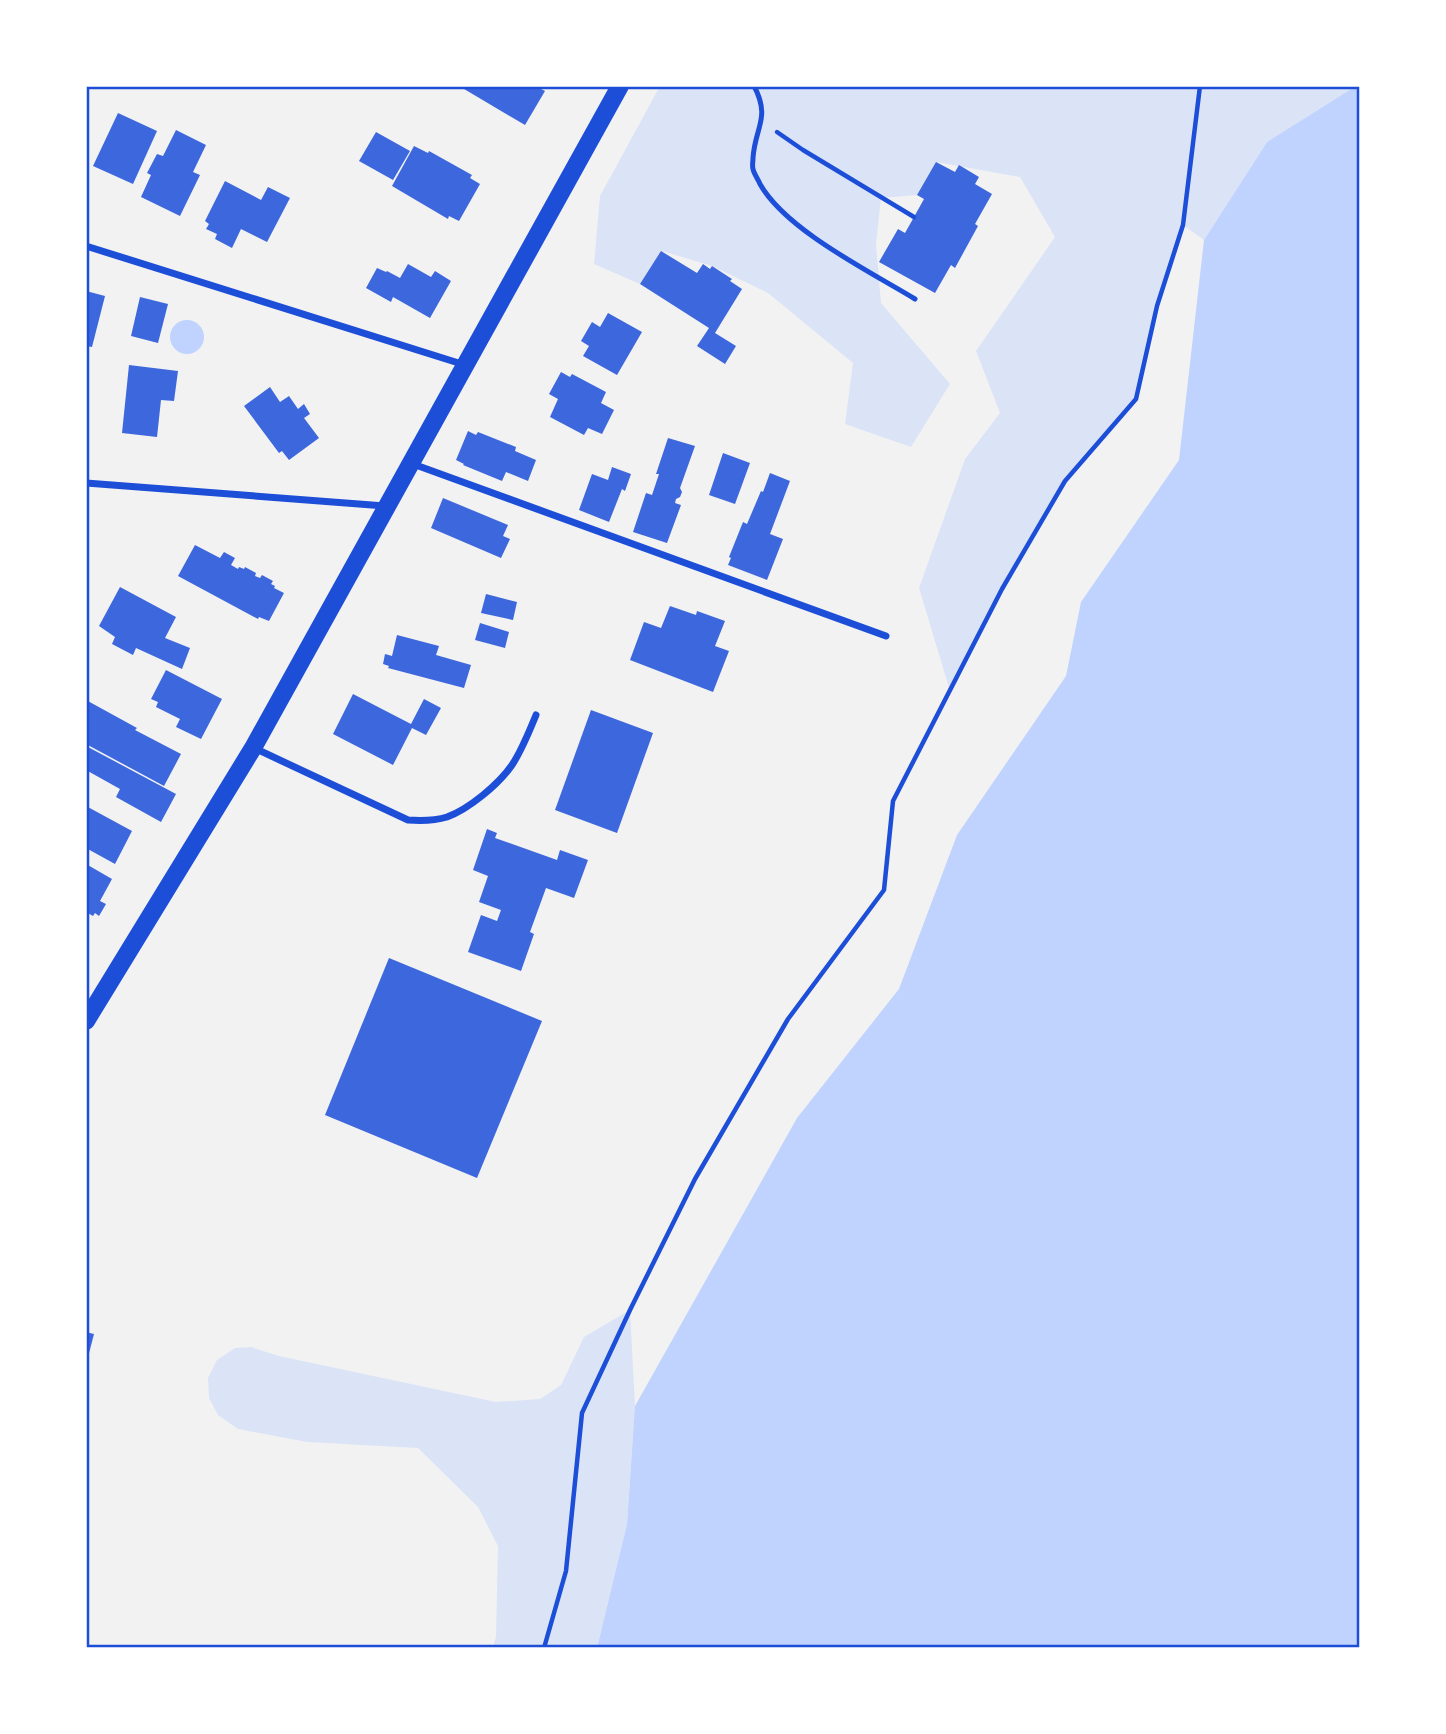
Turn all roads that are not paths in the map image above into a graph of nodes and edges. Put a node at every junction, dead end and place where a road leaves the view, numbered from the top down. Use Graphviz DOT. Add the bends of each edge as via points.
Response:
graph roads {
  1 [pos="620,86"];
  2 [pos="754,86"];
  3 [pos="86,246"];
  4 [pos="915,299"];
  5 [pos="465,365"];
  6 [pos="411,464"];
  7 [pos="86,483"];
  8 [pos="387,506"];
  9 [pos="886,636"];
  10 [pos="536,715"];
  11 [pos="253,748"];
  12 [pos="86,1021"];
  1 -- 5 [label="main road"];
  2 -- 4 [label="lane" via="761,99 762,121 753,170 765,193 789,218 830,248"];
  3 -- 5 [label="street"];
  5 -- 6 [label="main road"];
  6 -- 8 [label="main road"];
  6 -- 9 [label="street"];
  7 -- 8 [label="street"];
  8 -- 11 [label="main road"];
  10 -- 11 [label="street" via="523,746 492,787 449,816 427,821 408,820"];
  11 -- 12 [label="main road"];
}
